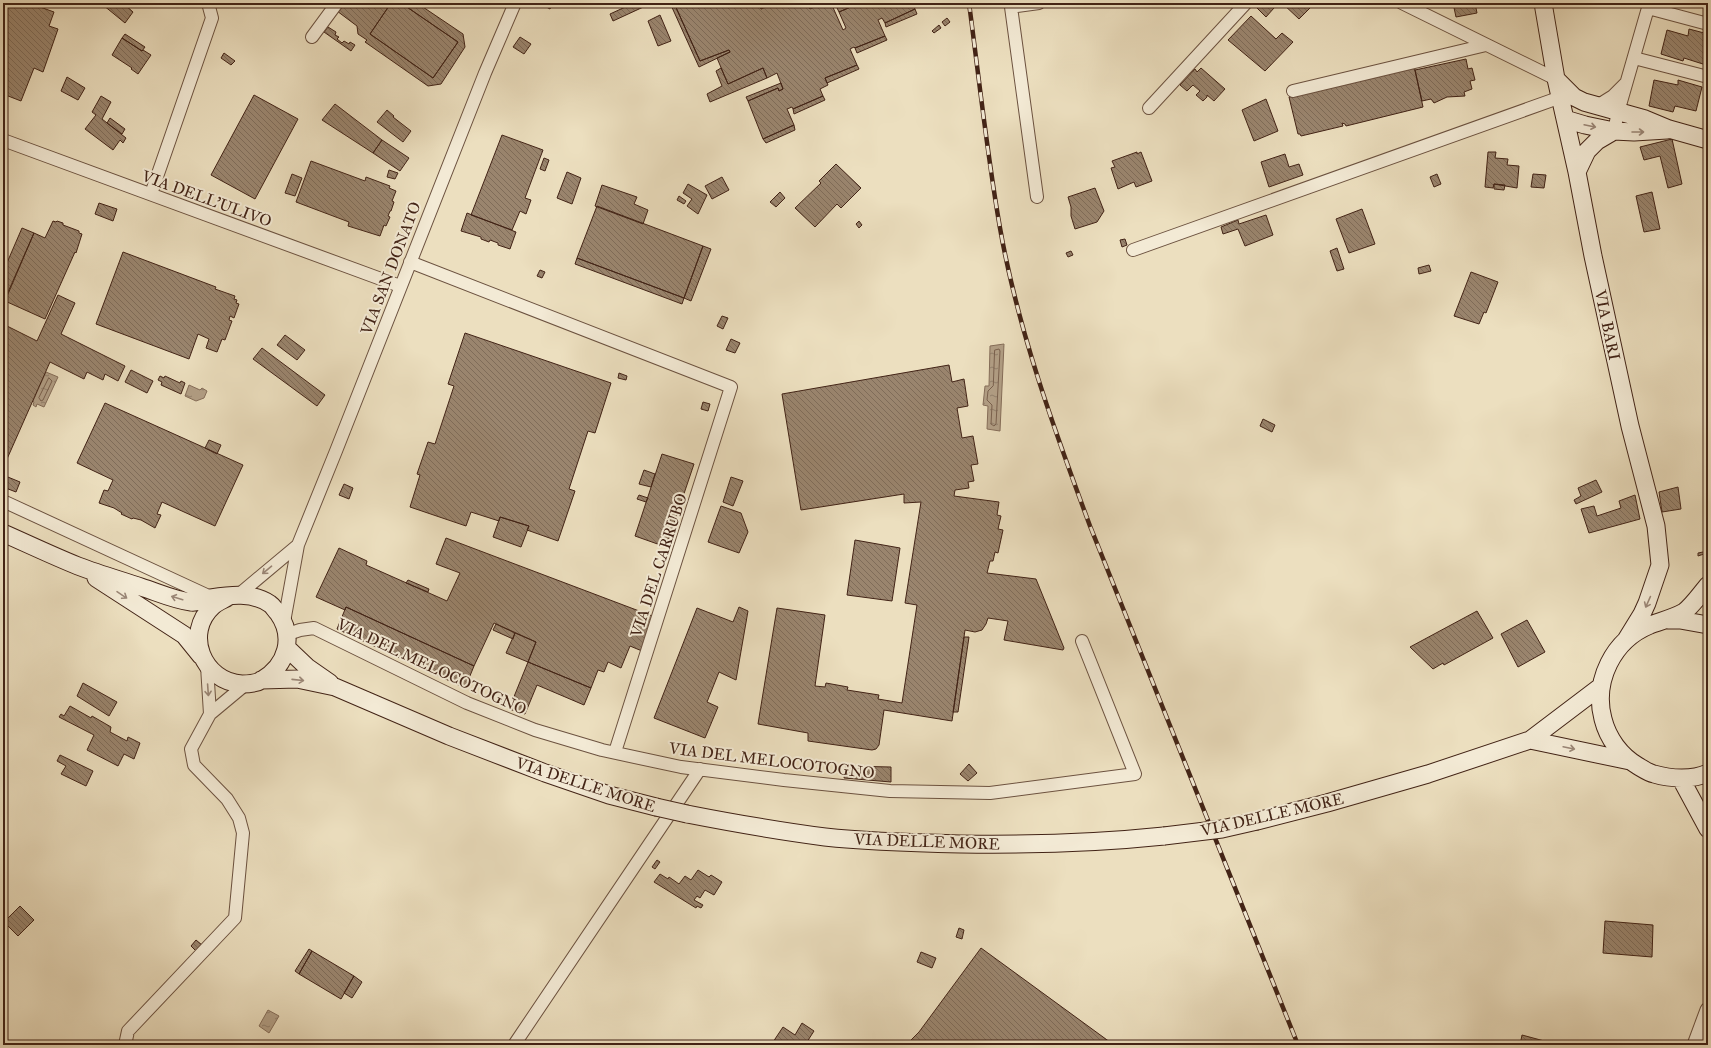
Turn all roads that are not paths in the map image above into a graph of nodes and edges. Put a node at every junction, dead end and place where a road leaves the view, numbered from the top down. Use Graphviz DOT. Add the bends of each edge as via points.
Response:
graph roads {
  1 [pos="208,3"];
  2 [pos="337,3"];
  3 [pos="515,3"];
  4 [pos="1039,3"];
  5 [pos="1246,3"];
  6 [pos="1402,3"];
  7 [pos="1543,3"];
  8 [pos="1649,6"];
  9 [pos="1708,24"];
  10 [pos="312,37"];
  11 [pos="1486,45"];
  12 [pos="1634,58"];
  13 [pos="1708,77"];
  14 [pos="1556,79"];
  15 [pos="1627,82"];
  16 [pos="1293,91"];
  17 [pos="1568,97"];
  18 [pos="1597,106"];
  19 [pos="1149,108"];
  20 [pos="1618,112"];
  21 [pos="1565,119"];
  22 [pos="1669,130"];
  23 [pos="1614,131"];
  24 [pos="3,140"];
  25 [pos="1708,140"];
  26 [pos="1577,172"];
  27 [pos="151,194"];
  28 [pos="1037,197"];
  29 [pos="1133,250"];
  30 [pos="410,262"];
  31 [pos="400,286"];
  32 [pos="3,501"];
  33 [pos="3,533"];
  34 [pos="298,545"];
  35 [pos="78,566"];
  36 [pos="1708,585"];
  37 [pos="226,597"];
  38 [pos="1664,621"];
  39 [pos="1708,625"];
  40 [pos="286,635"];
  41 [pos="1626,640"];
  42 [pos="1082,641"];
  43 [pos="204,661"];
  44 [pos="254,682"];
  45 [pos="335,687"];
  46 [pos="1600,687"];
  47 [pos="210,714"];
  48 [pos="1530,740"];
  49 [pos="615,752"];
  50 [pos="1630,761"];
  51 [pos="700,769"];
  52 [pos="1708,773"];
  53 [pos="1680,779"];
  54 [pos="1708,829"];
  55 [pos="1708,1010"];
  56 [pos="125,1045"];
  57 [pos="514,1045"];
  58 [pos="1695,1045"];
  1 -- 27 [label="street" via="212,18"];
  2 -- 10 [label="street"];
  3 -- 30 [label="street, VIA SAN DONATO"];
  4 -- 28 [label="street" via="1011,7"];
  5 -- 19 [label="street"];
  6 -- 11 [label="street"];
  7 -- 14 [label="main road"];
  8 -- 9 [label="street"];
  8 -- 12 [label="street"];
  11 -- 14 [label="street"];
  11 -- 16 [label="street"];
  12 -- 13 [label="street"];
  12 -- 15 [label="street"];
  14 -- 17 [label="main road"];
  15 -- 18 [label="street" via="1613,96"];
  15 -- 20 [label="street"];
  17 -- 18 [label="main road"];
  17 -- 21 [label="main road, VIA BARI"];
  17 -- 29 [label="street"];
  18 -- 20 [label="main road"];
  18 -- 21 [label="main road"];
  20 -- 22 [label="main road" via="1645,119"];
  20 -- 23 [label="street"];
  21 -- 23 [label="main road, one-way"];
  21 -- 26 [label="main road, VIA BARI"];
  23 -- 22 [label="main road, one-way"];
  22 -- 25 [label="main road"];
  23 -- 26 [label="main road" via="1597,141 1587,151"];
  24 -- 27 [label="street, VIA DELL'ULIVO"];
  26 -- 41 [label="main road, VIA BARI, one-way" via="1630,426 1656,526 1660,565 1648,603"];
  27 -- 31 [label="street, VIA DELL'ULIVO"];
  30 -- 31 [label="street, VIA SAN DONATO"];
  30 -- 49 [label="street, VIA DEL CARRUBO" via="731,387"];
  31 -- 34 [label="street, VIA SAN DONATO"];
  32 -- 37 [label="street"];
  33 -- 35 [label="main road"];
  34 -- 37 [label="street, one-way"];
  34 -- 40 [label="street, VIA SAN DONATO"];
  37 -- 35 [label="main road, one-way" via="192,603"];
  35 -- 43 [label="main road, one-way" via="184,635"];
  36 -- 38 [label="main road" via="1684,611"];
  37 -- 40 [label="main road" via="250,595 271,604"];
  37 -- 43 [label="main road" via="213,606 202,621 198,639"];
  38 -- 39 [label="main road" via="1680,620"];
  38 -- 41 [label="main road" via="1649,625"];
  40 -- 44 [label="main road" via="278,667"];
  40 -- 45 [label="main road" via="306,667"];
  40 -- 49 [label="street, VIA DEL MELOCOTOGNO" via="314,628 467,703 535,730"];
  41 -- 46 [label="main road" via="1609,661"];
  42 -- 51 [label="street, VIA DEL MELOCOTOGNO" via="1135,774 990,793 890,791"];
  43 -- 44 [label="main road" via="214,674 224,680 235,684"];
  43 -- 47 [label="street, one-way"];
  44 -- 45 [label="main road, one-way" via="297,679"];
  44 -- 47 [label="street"];
  45 -- 48 [label="main road, VIA DELLE MORE, bridge" via="449,736 609,795 750,826 826,837 898,843 1058,844 1124,840 1222,829 1328,803 1428,774"];
  46 -- 48 [label="main road"];
  46 -- 50 [label="main road" via="1600,708 1605,728 1615,746"];
  47 -- 56 [label="street" via="191,749 194,765 228,799 239,818 243,833 235,918 128,1031"];
  48 -- 50 [label="main road, one-way"];
  49 -- 51 [label="street, VIA DEL MELOCOTOGNO"];
  50 -- 53 [label="main road" via="1654,774"];
  51 -- 57 [label="street"];
  52 -- 53 [label="main road"];
  53 -- 54 [label="main road"];
  55 -- 58 [label="street"];
}
